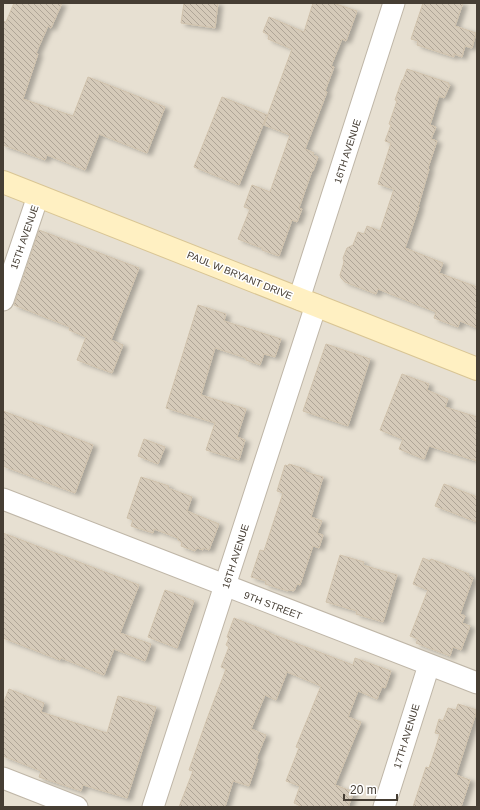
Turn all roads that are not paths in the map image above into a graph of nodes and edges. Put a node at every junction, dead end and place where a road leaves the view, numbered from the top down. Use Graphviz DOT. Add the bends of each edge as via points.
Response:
graph roads {
  1 [pos="394,3"];
  2 [pos="3,182"];
  3 [pos="38,196"];
  4 [pos="3,300"];
  5 [pos="308,302"];
  6 [pos="477,369"];
  7 [pos="3,499"];
  8 [pos="225,586"];
  9 [pos="429,665"];
  10 [pos="477,681"];
  11 [pos="3,778"];
  12 [pos="77,807"];
  13 [pos="153,807"];
  14 [pos="384,807"];
  1 -- 5 [label="street, 16TH AVENUE"];
  2 -- 3 [label="street, PAUL W BRYANT DRIVE"];
  3 -- 4 [label="street, 15TH AVENUE"];
  3 -- 5 [label="street, PAUL W BRYANT DRIVE"];
  5 -- 6 [label="street, PAUL W BRYANT DRIVE"];
  5 -- 8 [label="street, 16TH AVENUE"];
  7 -- 8 [label="street, 9TH STREET"];
  8 -- 9 [label="street, 9TH STREET"];
  8 -- 13 [label="street, 16TH AVENUE"];
  9 -- 10 [label="street, 9TH STREET"];
  9 -- 14 [label="street, 17TH AVENUE"];
  11 -- 12 [label="street"];
}
